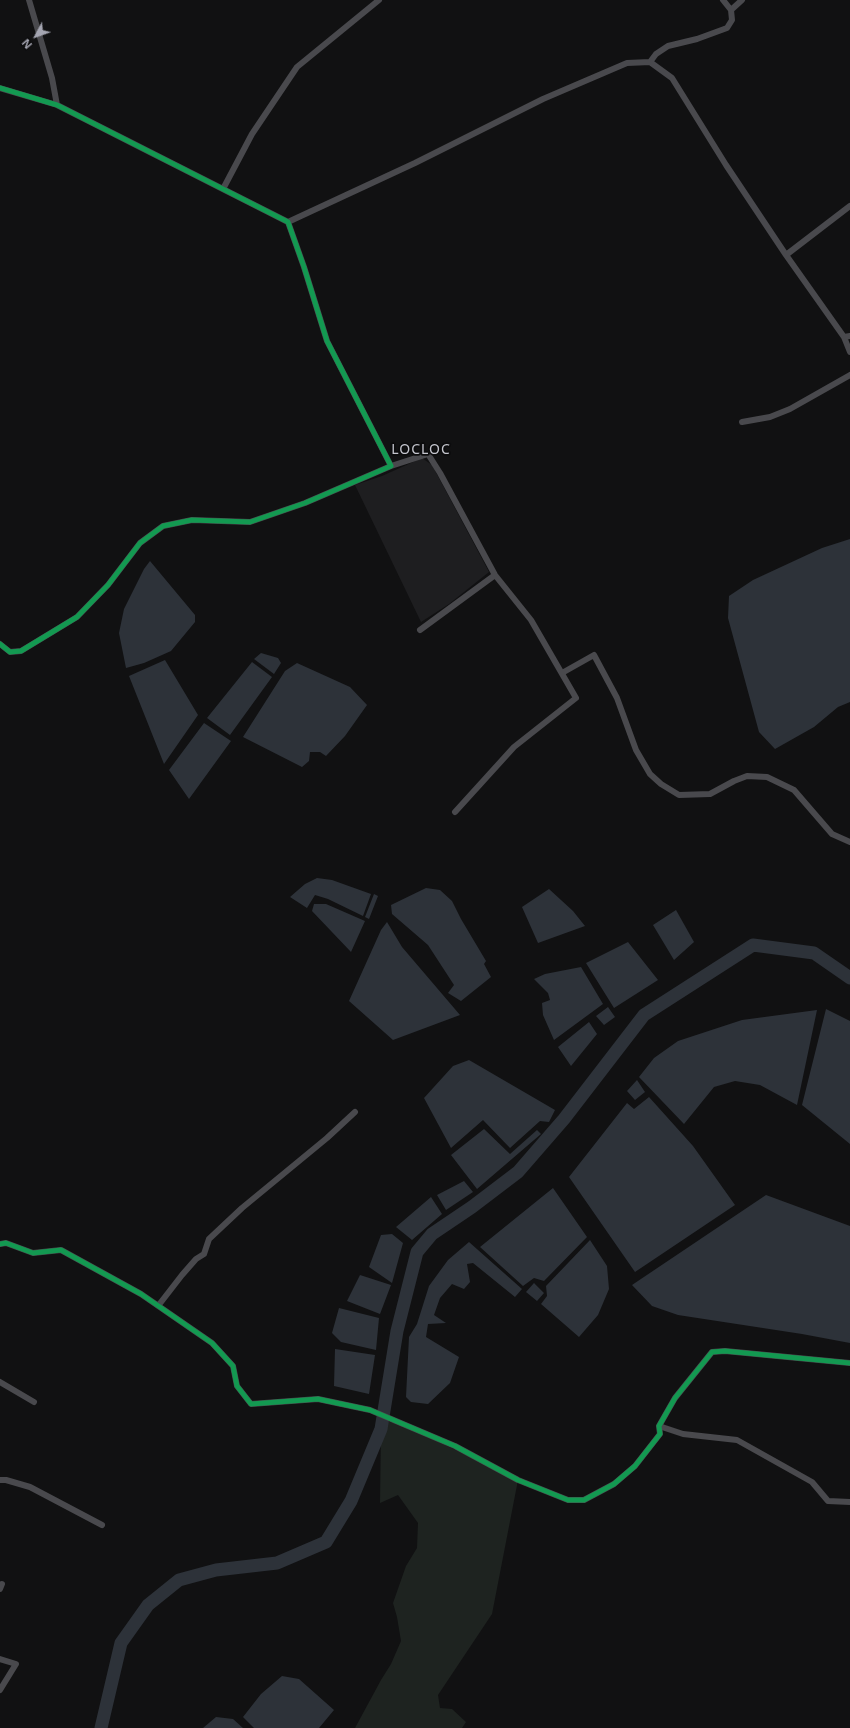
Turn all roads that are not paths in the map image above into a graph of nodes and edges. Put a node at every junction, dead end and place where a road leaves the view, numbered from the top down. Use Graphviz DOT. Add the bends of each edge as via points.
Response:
graph roads {
  1 [pos="29,0"];
  2 [pos="379,0"];
  3 [pos="723,0"];
  4 [pos="742,0"];
  5 [pos="730,10"];
  6 [pos="650,62"];
  7 [pos="0,88"];
  8 [pos="57,105"];
  9 [pos="223,189"];
  10 [pos="850,206"];
  11 [pos="288,222"];
  12 [pos="786,255"];
  13 [pos="847,336"];
  14 [pos="850,352"];
  15 [pos="850,375"];
  16 [pos="742,422"];
  17 [pos="391,466"];
  18 [pos="495,575"];
  19 [pos="420,630"];
  20 [pos="0,644"];
  21 [pos="562,673"];
  22 [pos="455,812"];
  23 [pos="850,842"];
  24 [pos="355,1112"];
  25 [pos="0,1244"];
  26 [pos="158,1306"];
  27 [pos="850,1363"];
  28 [pos="0,1382"];
  29 [pos="34,1402"];
  30 [pos="659,1426"];
  31 [pos="0,1480"];
  32 [pos="850,1502"];
  33 [pos="102,1525"];
  34 [pos="0,1659"];
  35 [pos="0,1690"];
  1 -- 8 [label="street" via="52,78"];
  2 -- 9 [label="street" via="297,67 252,134"];
  3 -- 5 [label="street"];
  4 -- 5 [label="street"];
  5 -- 6 [label="street" via="732,20 727,28 668,46"];
  6 -- 11 [label="street" via="627,63 543,99 415,163"];
  6 -- 12 [label="street" via="672,78"];
  7 -- 8 [label="street"];
  8 -- 9 [label="street"];
  9 -- 11 [label="street"];
  10 -- 12 [label="street"];
  11 -- 17 [label="street" via="326,341"];
  12 -- 13 [label="street"];
  13 -- 14 [label="street"];
  15 -- 16 [label="street" via="790,409 770,417"];
  17 -- 18 [label="street" via="428,454"];
  17 -- 20 [label="street" via="305,503 250,522 192,520 163,526 140,543 98,597 77,617 21,651 10,652"];
  18 -- 19 [label="street"];
  18 -- 21 [label="street" via="531,620"];
  21 -- 22 [label="street" via="576,698 514,747"];
  21 -- 23 [label="street" via="594,655 617,698 636,750 650,774 660,784 679,795 710,794 747,776 767,777 794,790 832,834"];
  24 -- 26 [label="street" via="209,1238 204,1254 196,1259"];
  25 -- 26 [label="street" via="6,1243 33,1252 61,1250"];
  26 -- 30 [label="street" via="212,1344 232,1366 237,1386 251,1404 318,1399 370,1410 455,1446 518,1480 568,1500 584,1500 614,1484 647,1452 660,1434"];
  27 -- 30 [label="street" via="725,1351 712,1352 676,1398"];
  28 -- 29 [label="street"];
  30 -- 32 [label="street" via="683,1434 737,1440 812,1482 828,1501"];
  31 -- 33 [label="street" via="30,1487"];
  34 -- 35 [label="street" via="16,1664"];
}
